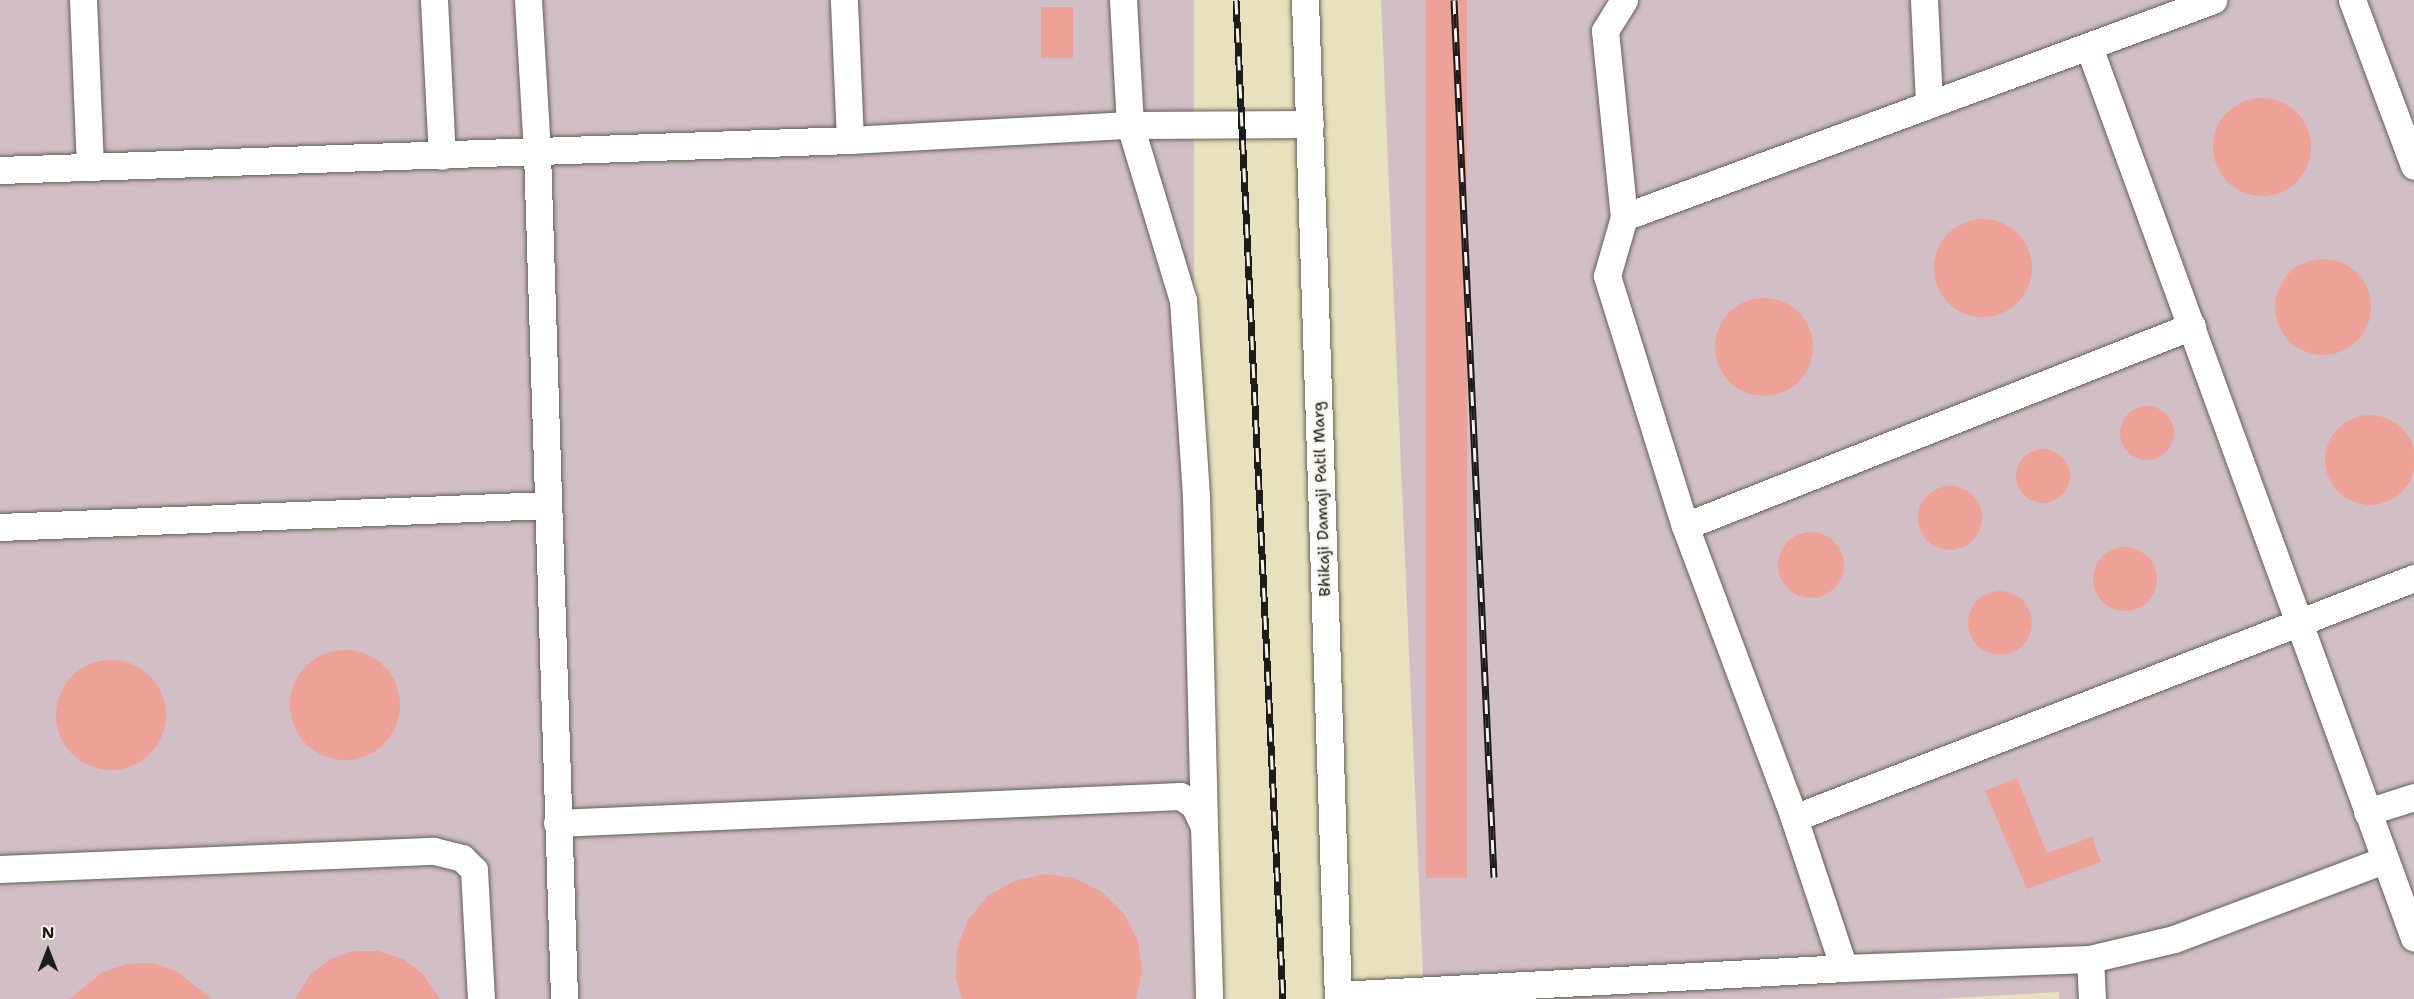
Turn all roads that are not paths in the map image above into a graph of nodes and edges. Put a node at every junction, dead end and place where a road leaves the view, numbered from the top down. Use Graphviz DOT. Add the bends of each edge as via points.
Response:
graph roads {
  1 [pos="83,0"];
  2 [pos="434,0"];
  3 [pos="528,0"];
  4 [pos="844,0"];
  5 [pos="1123,0"];
  6 [pos="1305,0"];
  7 [pos="1624,0"];
  8 [pos="1924,0"];
  9 [pos="2213,0"];
  10 [pos="2352,0"];
  11 [pos="2089,47"];
  12 [pos="1929,104"];
  13 [pos="1310,124"];
  14 [pos="1130,125"];
  15 [pos="850,140"];
  16 [pos="537,152"];
  17 [pos="442,156"];
  18 [pos="90,166"];
  19 [pos="2414,166"];
  20 [pos="0,170"];
  21 [pos="1624,218"];
  22 [pos="2192,326"];
  23 [pos="547,505"];
  24 [pos="1685,526"];
  25 [pos="0,527"];
  26 [pos="2414,578"];
  27 [pos="2299,622"];
  28 [pos="2414,797"];
  29 [pos="2367,812"];
  30 [pos="1794,818"];
  31 [pos="557,824"];
  32 [pos="1204,826"];
  33 [pos="2384,860"];
  34 [pos="0,869"];
  35 [pos="2414,938"];
  36 [pos="2090,959"];
  37 [pos="1844,968"];
  38 [pos="1338,997"];
  39 [pos="482,999"];
  40 [pos="564,999"];
  41 [pos="1209,999"];
  42 [pos="2092,999"];
  1 -- 18 [label="street"];
  2 -- 17 [label="street"];
  3 -- 16 [label="street"];
  4 -- 15 [label="street"];
  5 -- 14 [label="street"];
  6 -- 13 [label="street, Bhikaji Damaji Patil Marg"];
  7 -- 21 [label="street" via="1605,31"];
  8 -- 12 [label="street"];
  9 -- 11 [label="street"];
  10 -- 19 [label="street"];
  11 -- 12 [label="street"];
  11 -- 22 [label="street"];
  12 -- 21 [label="street"];
  13 -- 14 [label="street"];
  13 -- 38 [label="street, Bhikaji Damaji Patil Marg"];
  14 -- 15 [label="street"];
  14 -- 32 [label="street" via="1183,300 1196,497"];
  15 -- 16 [label="street"];
  16 -- 17 [label="street"];
  16 -- 23 [label="street"];
  17 -- 18 [label="street"];
  18 -- 20 [label="street"];
  21 -- 24 [label="street" via="1607,276"];
  22 -- 24 [label="street"];
  22 -- 27 [label="street"];
  23 -- 25 [label="street"];
  23 -- 31 [label="street"];
  24 -- 30 [label="street"];
  26 -- 27 [label="street"];
  27 -- 29 [label="street"];
  27 -- 30 [label="street"];
  28 -- 29 [label="street"];
  29 -- 33 [label="street"];
  30 -- 37 [label="street"];
  31 -- 32 [label="street" via="1180,796 1194,805"];
  31 -- 40 [label="street"];
  32 -- 41 [label="street"];
  33 -- 35 [label="street"];
  33 -- 36 [label="street" via="2174,939"];
  34 -- 39 [label="street" via="434,851 462,858 474,870"];
  36 -- 37 [label="street"];
  36 -- 42 [label="street"];
  37 -- 38 [label="street"];
}
